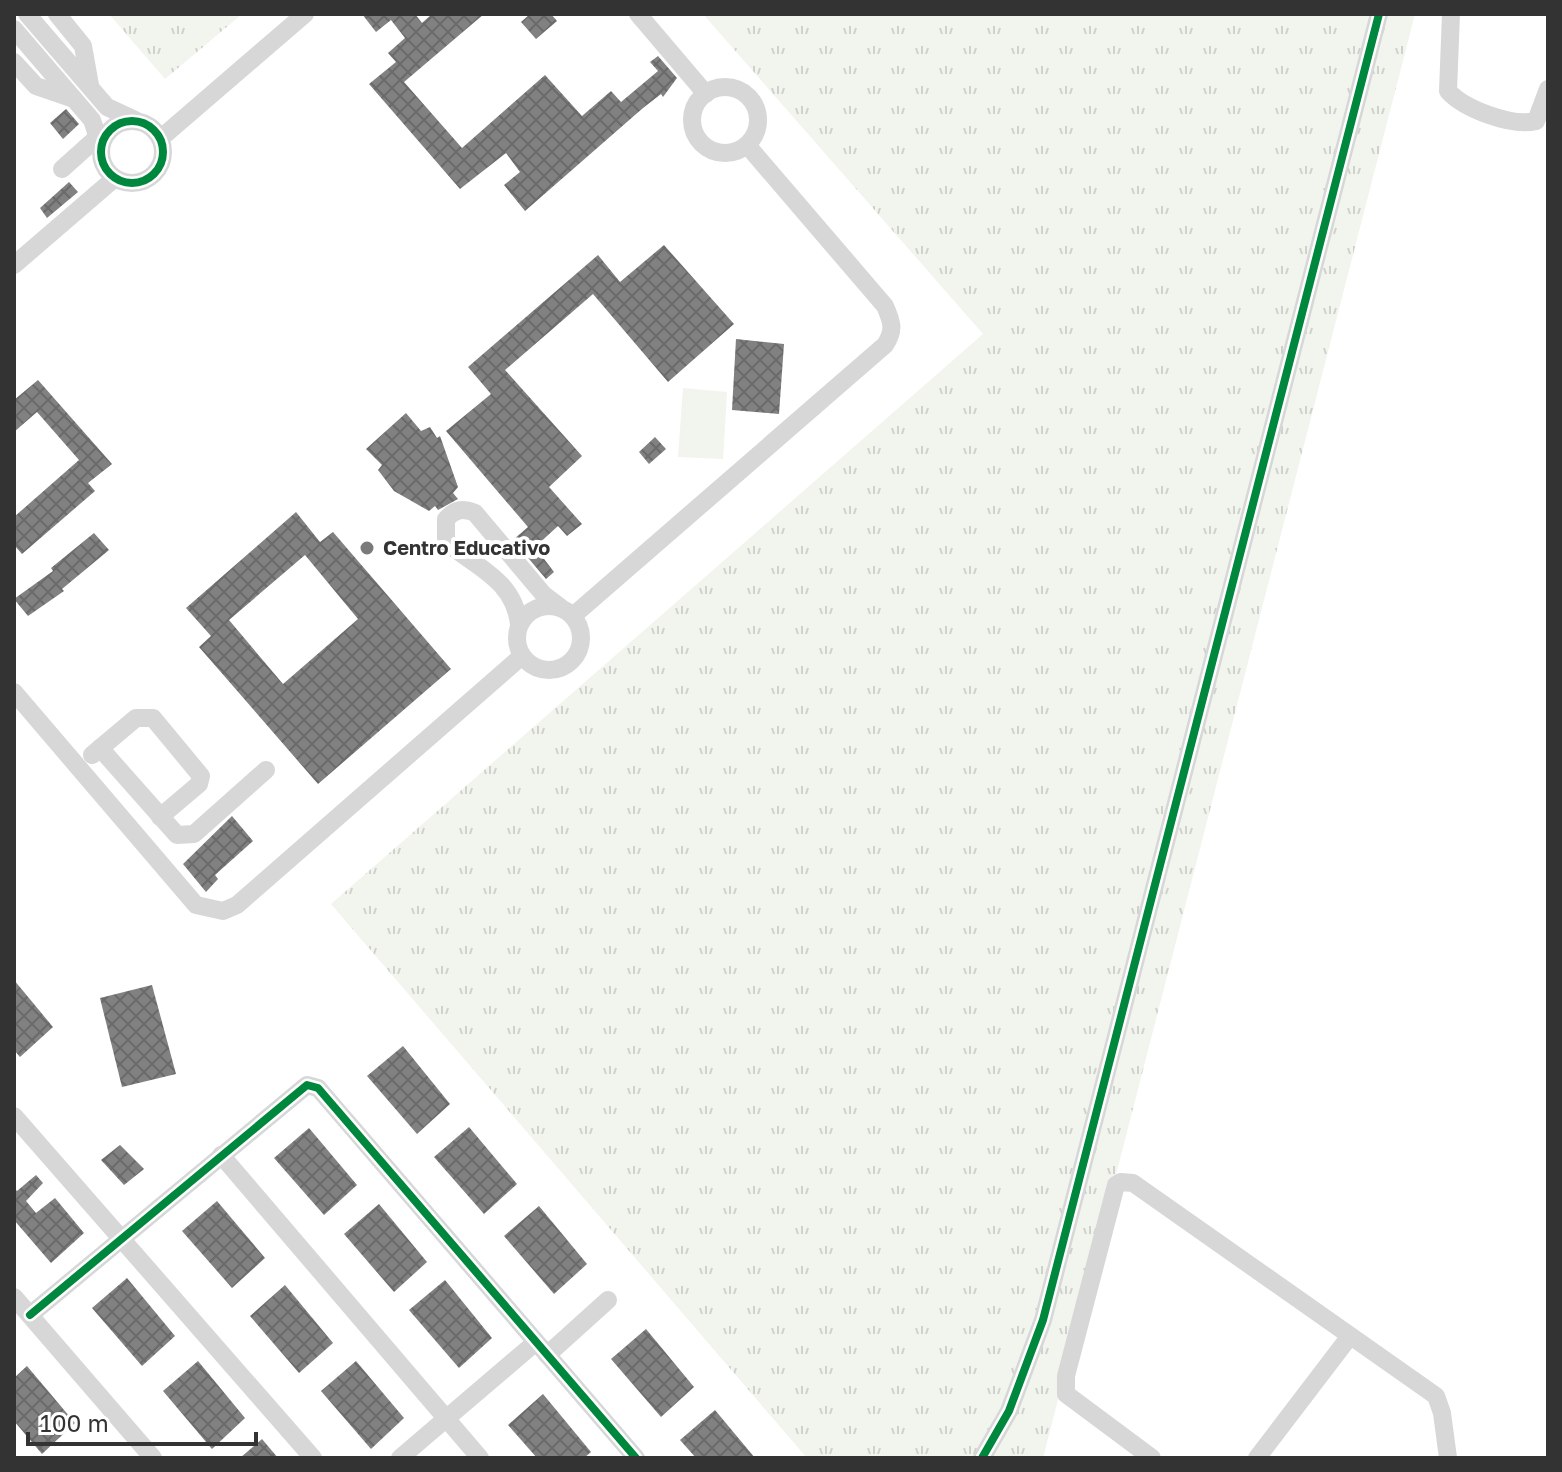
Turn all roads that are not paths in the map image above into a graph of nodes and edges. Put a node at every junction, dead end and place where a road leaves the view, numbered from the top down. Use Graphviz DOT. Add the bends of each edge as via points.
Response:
graph roads {
  1 [pos="27,14"];
  2 [pos="57,14"];
  3 [pos="305,14"];
  4 [pos="638,14"];
  5 [pos="1379,14"];
  6 [pos="1451,14"];
  7 [pos="14,29"];
  8 [pos="14,62"];
  9 [pos="1548,89"];
  10 [pos="93,90"];
  11 [pos="706,94"];
  12 [pos="78,103"];
  13 [pos="135,120"];
  14 [pos="161,138"];
  15 [pos="100,144"];
  16 [pos="747,145"];
  17 [pos="62,169"];
  18 [pos="115,178"];
  19 [pos="14,265"];
  20 [pos="567,611"];
  21 [pos="519,625"];
  22 [pos="522,656"];
  23 [pos="14,692"];
  24 [pos="100,748"];
  25 [pos="78,767"];
  26 [pos="266,770"];
  27 [pos="160,817"];
  28 [pos="14,1116"];
  29 [pos="14,1133"];
  30 [pos="33,1138"];
  31 [pos="221,1155"];
  32 [pos="121,1239"];
  33 [pos="14,1297"];
  34 [pos="608,1300"];
  35 [pos="30,1315"];
  36 [pos="1350,1336"];
  37 [pos="542,1349"];
  38 [pos="446,1419"];
  39 [pos="153,1458"];
  40 [pos="313,1458"];
  41 [pos="400,1458"];
  42 [pos="480,1458"];
  43 [pos="636,1458"];
  44 [pos="982,1458"];
  45 [pos="1152,1458"];
  46 [pos="1257,1458"];
  47 [pos="1448,1458"];
  1 -- 10 [label="street"];
  2 -- 10 [label="street" via="83,46"];
  3 -- 14 [label="street"];
  4 -- 11 [label="street"];
  5 -- 44 [label="street" via="1043,1320 1013,1401"];
  6 -- 9 [label="street" via="1448,91 1457,100 1522,124 1536,121"];
  7 -- 12 [label="street"];
  8 -- 12 [label="street" via="36,86"];
  10 -- 13 [label="street" via="114,112"];
  11 -- 16 [label="street" via="727,87 754,104 758,126"];
  11 -- 16 [label="street" via="693,111 700,141 728,153"];
  12 -- 15 [label="street"];
  13 -- 14 [label="street"];
  13 -- 15 [label="street" via="114,126"];
  14 -- 18 [label="street" via="163,160 152,176 134,183"];
  15 -- 17 [label="street"];
  15 -- 18 [label="street"];
  16 -- 20 [label="street" via="885,306 892,334"];
  18 -- 19 [label="street"];
  20 -- 21 [label="street" via="543,605"];
  20 -- 21 [label="street" via="544,595 475,513 455,511 446,519 446,542 485,567 517,609"];
  20 -- 22 [label="street" via="582,631 580,649 570,663 553,670 536,668"];
  21 -- 22 [label="street" via="516,641"];
  22 -- 25 [label="street" via="237,905 223,911 196,905"];
  23 -- 25 [label="street"];
  24 -- 25 [label="street"];
  24 -- 27 [label="street"];
  24 -- 27 [label="street" via="143,716 153,718 197,766 199,784"];
  26 -- 27 [label="street" via="194,834 177,835"];
  28 -- 30 [label="street"];
  29 -- 30 [label="street"];
  30 -- 32 [label="street"];
  31 -- 32 [label="street"];
  31 -- 37 [label="street" via="301,1088 318,1088"];
  31 -- 38 [label="street"];
  32 -- 35 [label="street"];
  32 -- 40 [label="street"];
  33 -- 35 [label="street"];
  34 -- 37 [label="street"];
  35 -- 39 [label="street"];
  36 -- 45 [label="street" via="1133,1183 1116,1185 1066,1376 1066,1394"];
  36 -- 46 [label="street"];
  36 -- 47 [label="street" via="1436,1396"];
  37 -- 38 [label="street"];
  37 -- 43 [label="street"];
  38 -- 41 [label="street"];
  38 -- 42 [label="street"];
}
